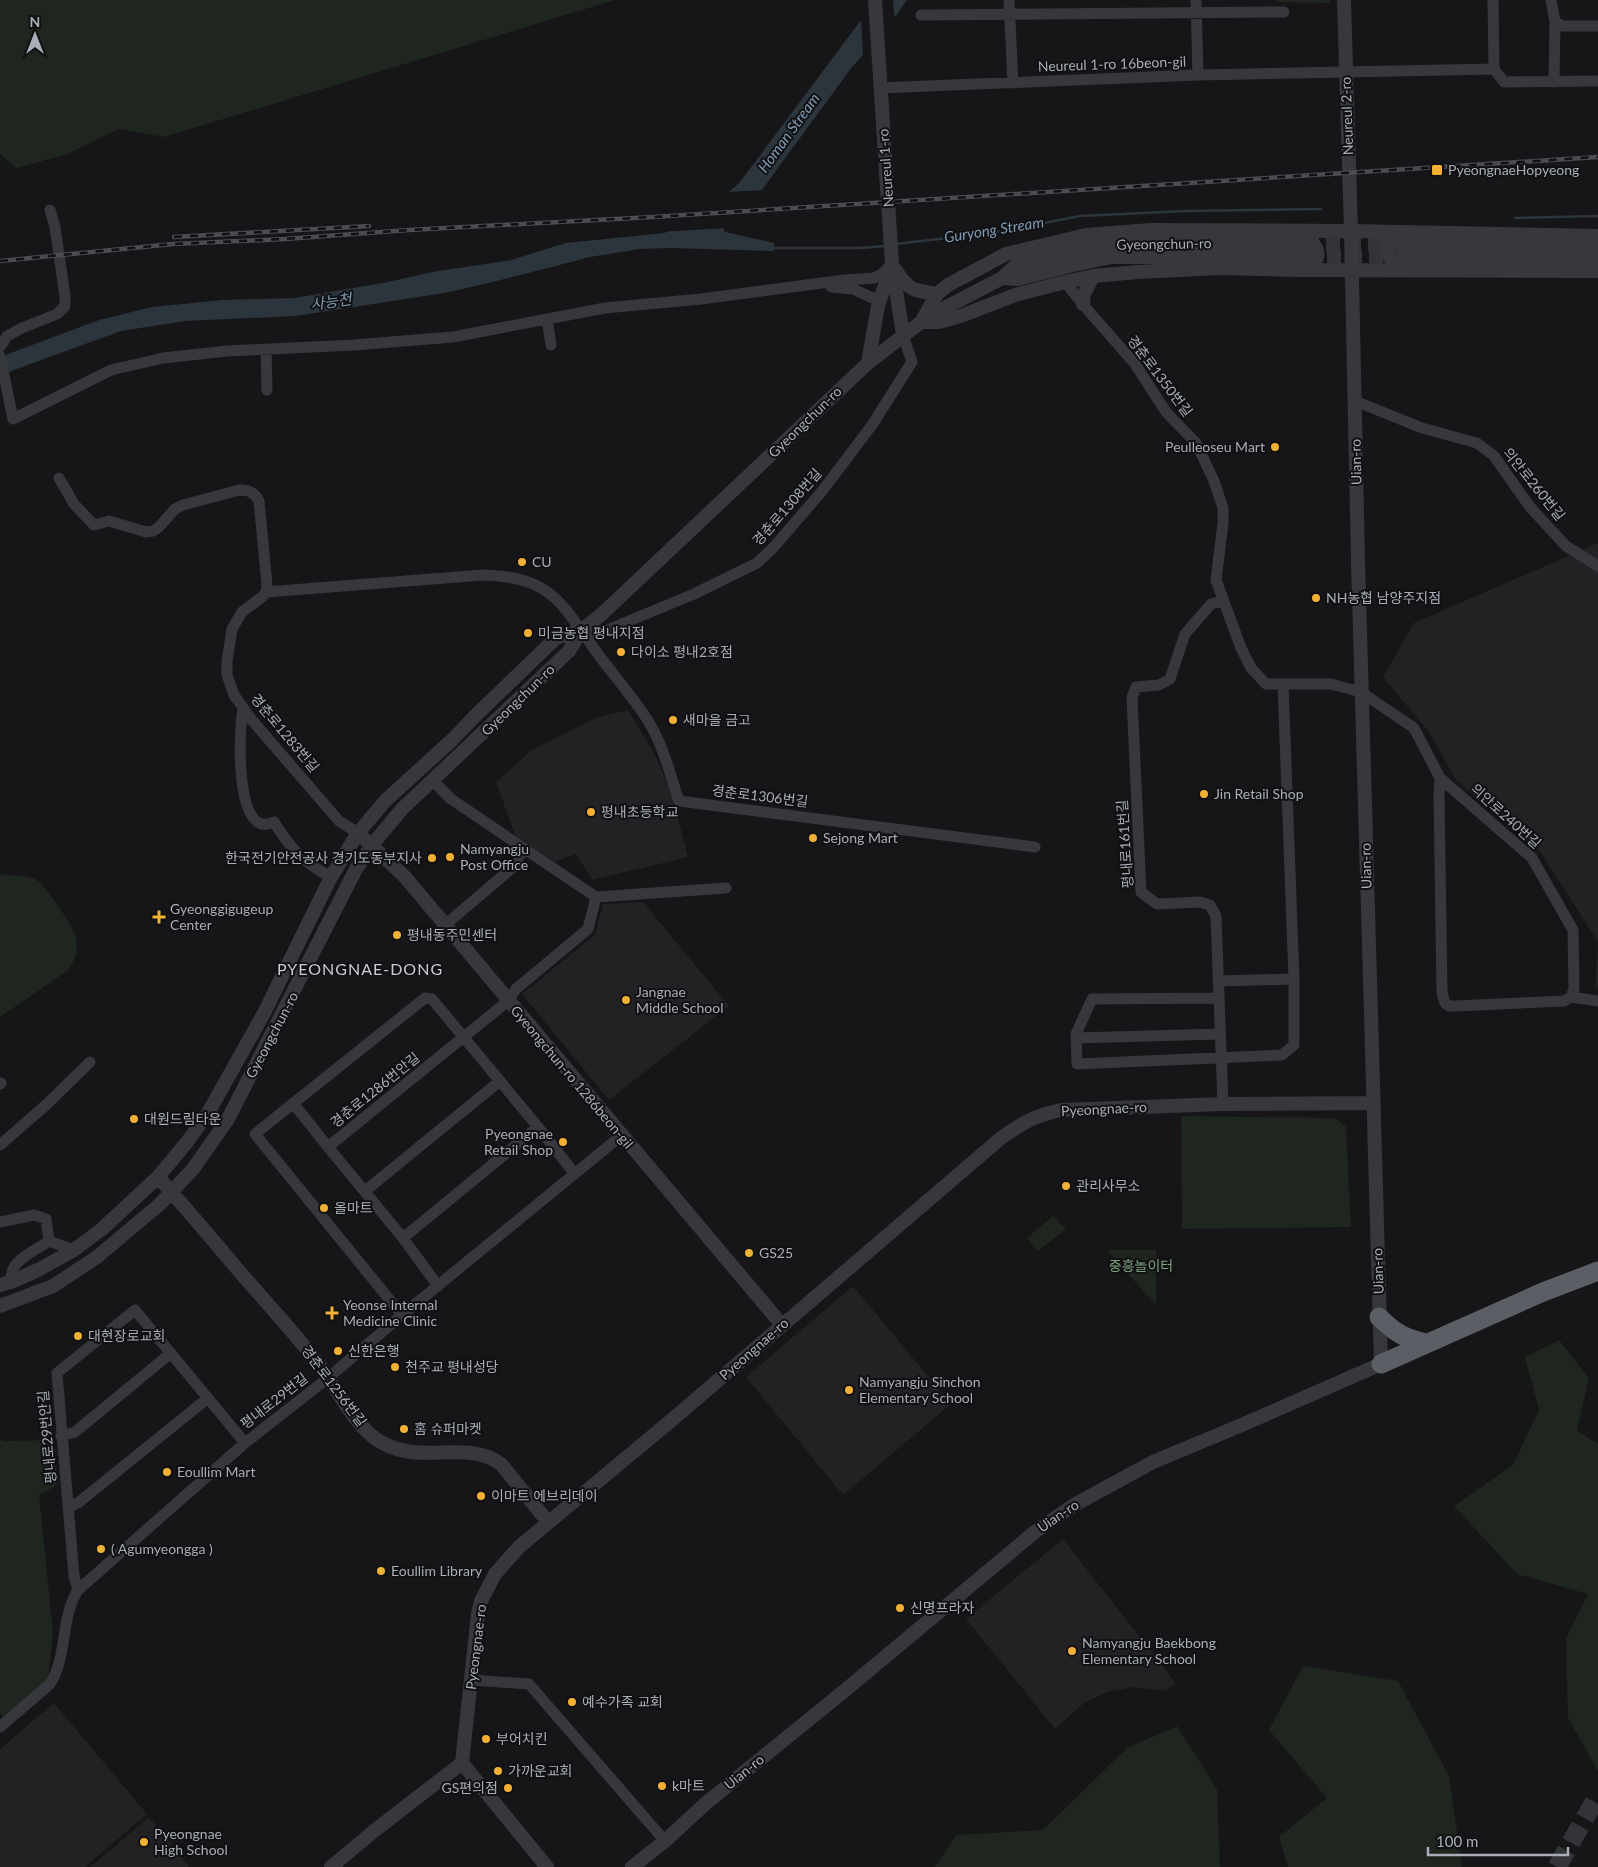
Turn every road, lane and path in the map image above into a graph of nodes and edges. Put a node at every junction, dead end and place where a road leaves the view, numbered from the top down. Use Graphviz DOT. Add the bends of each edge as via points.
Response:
graph roads {
  1 [pos="875,0"];
  2 [pos="1009,0"];
  3 [pos="1344,0"];
  4 [pos="1493,0"];
  5 [pos="1551,0"];
  6 [pos="1196,6"];
  7 [pos="1284,12"];
  8 [pos="1010,14"];
  9 [pos="921,15"];
  10 [pos="1555,22"];
  11 [pos="1598,26"];
  12 [pos="1494,69"];
  13 [pos="1346,73"];
  14 [pos="1198,75"];
  15 [pos="1598,81"];
  16 [pos="1554,82"];
  17 [pos="1013,83"];
  18 [pos="880,88"];
  19 [pos="50,210"];
  20 [pos="1285,230"];
  21 [pos="1352,231"];
  22 [pos="1412,233"];
  23 [pos="1598,236"];
  24 [pos="1598,246"];
  25 [pos="1302,257"];
  26 [pos="1598,258"];
  27 [pos="892,259"];
  28 [pos="1351,270"];
  29 [pos="1412,270"];
  30 [pos="1598,271"];
  31 [pos="1093,276"];
  32 [pos="1066,282"];
  33 [pos="802,286"];
  34 [pos="937,294"];
  35 [pos="879,301"];
  36 [pos="1083,304"];
  37 [pos="547,319"];
  38 [pos="921,322"];
  39 [pos="903,335"];
  40 [pos="551,345"];
  41 [pos="0,347"];
  42 [pos="266,350"];
  43 [pos="0,356"];
  44 [pos="868,363"];
  45 [pos="267,390"];
  46 [pos="1355,401"];
  47 [pos="59,478"];
  48 [pos="1598,566"];
  49 [pos="266,592"];
  50 [pos="1223,601"];
  51 [pos="582,630"];
  52 [pos="1283,684"];
  53 [pos="1361,692"];
  54 [pos="243,708"];
  55 [pos="1440,778"];
  56 [pos="433,781"];
  57 [pos="358,833"];
  58 [pos="372,845"];
  59 [pos="1034,846"];
  60 [pos="524,848"];
  61 [pos="331,877"];
  62 [pos="726,888"];
  63 [pos="596,897"];
  64 [pos="445,925"];
  65 [pos="1294,979"];
  66 [pos="1218,981"];
  67 [pos="1571,997"];
  68 [pos="1219,998"];
  69 [pos="508,1001"];
  70 [pos="1598,1001"];
  71 [pos="1220,1034"];
  72 [pos="464,1038"];
  73 [pos="1076,1038"];
  74 [pos="1222,1059"];
  75 [pos="90,1062"];
  76 [pos="500,1082"];
  77 [pos="292,1103"];
  78 [pos="1373,1103"];
  79 [pos="1224,1104"];
  80 [pos="538,1127"];
  81 [pos="622,1136"];
  82 [pos="0,1145"];
  83 [pos="328,1146"];
  84 [pos="574,1173"];
  85 [pos="158,1177"];
  86 [pos="365,1192"];
  87 [pos="172,1193"];
  88 [pos="0,1222"];
  89 [pos="403,1238"];
  90 [pos="49,1241"];
  91 [pos="74,1250"];
  92 [pos="1598,1258"];
  93 [pos="1598,1271"];
  94 [pos="6,1284"];
  95 [pos="438,1286"];
  96 [pos="1543,1292"];
  97 [pos="0,1306"];
  98 [pos="402,1315"];
  99 [pos="1379,1317"];
  100 [pos="782,1325"];
  101 [pos="1426,1343"];
  102 [pos="170,1353"];
  103 [pos="1380,1364"];
  104 [pos="328,1378"];
  105 [pos="208,1398"];
  106 [pos="61,1436"];
  107 [pos="245,1443"];
  108 [pos="69,1508"];
  109 [pos="548,1522"];
  110 [pos="78,1590"];
  111 [pos="472,1680"];
  112 [pos="0,1727"];
  113 [pos="462,1763"];
  114 [pos="665,1841"];
  115 [pos="331,1867"];
  116 [pos="547,1867"];
  117 [pos="632,1867"];
  1 -- 18 [label="street, Neureul 1-ro"];
  2 -- 8 [label="street"];
  3 -- 13 [label="street, Neureul 2-ro"];
  4 -- 12 [label="street"];
  5 -- 10 [label="street"];
  6 -- 7 [label="street"];
  6 -- 8 [label="street"];
  6 -- 14 [label="street"];
  8 -- 9 [label="street"];
  8 -- 17 [label="street"];
  10 -- 11 [label="street" via="1563,26"];
  10 -- 16 [label="street"];
  12 -- 13 [label="street, Neureul 1-ro 16beon-gil"];
  12 -- 16 [label="street" via="1504,82"];
  13 -- 14 [label="street, Neureul 1-ro 16beon-gil"];
  13 -- 21 [label="street, Neureul 2-ro"];
  14 -- 17 [label="street, Neureul 1-ro 16beon-gil"];
  15 -- 16 [label="street"];
  17 -- 18 [label="street, Neureul 1-ro 16beon-gil"];
  18 -- 27 [label="street, Neureul 1-ro"];
  19 -- 41 [label="street" via="65,306 57,314 7,336"];
  20 -- 21 [label="street"];
  20 -- 25 [label="street" via="1304,236 1317,248 1311,265"];
  20 -- 34 [label="street" via="1151,230 1086,235 1006,254"];
  21 -- 22 [label="street"];
  21 -- 28 [label="street, Neureul 2-ro"];
  22 -- 23 [label="street"];
  22 -- 29 [label="street" via="1389,239 1384,246 1386,255"];
  24 -- 26 [label="street" via="1402,250"];
  25 -- 28 [label="street"];
  25 -- 31 [label="street" via="1220,268"];
  25 -- 38 [label="street, Gyeongchun-ro" via="1168,243 1110,245 1068,252 1015,266 1002,278"];
  27 -- 33 [label="street" via="882,274 874,278"];
  27 -- 34 [label="street" via="906,285 915,291"];
  27 -- 35 [label="street"];
  27 -- 39 [label="street, Neureul 1-ro"];
  28 -- 29 [label="street"];
  28 -- 46 [label="street, Uian-ro"];
  29 -- 30 [label="street"];
  31 -- 32 [label="street"];
  31 -- 36 [label="street"];
  32 -- 36 [label="street, 경춘로1350번길"];
  32 -- 38 [label="street" via="1016,295 961,316 939,322"];
  33 -- 35 [label="street" via="853,289"];
  33 -- 37 [label="street" via="605,308"];
  34 -- 38 [label="street"];
  35 -- 44 [label="street"];
  36 -- 50 [label="street, 경춘로1350번길" via="1135,364 1166,412 1196,443 1214,481 1223,508 1216,580"];
  37 -- 40 [label="street"];
  37 -- 42 [label="street" via="453,338"];
  38 -- 39 [label="street, Gyeongchun-ro"];
  39 -- 44 [label="street, Gyeongchun-ro"];
  39 -- 51 [label="street, 경춘로1308번길" via="912,362 872,425 824,490 768,553 757,563 694,594 600,633"];
  42 -- 43 [label="street" via="180,355 111,370 13,419"];
  42 -- 45 [label="street"];
  44 -- 51 [label="street, Gyeongchun-ro"];
  46 -- 48 [label="street, 의안로260번길" via="1422,428 1477,443 1494,456 1530,507 1566,546"];
  46 -- 53 [label="street, Uian-ro"];
  47 -- 49 [label="street" via="74,504 94,525 109,521 146,532 158,528 183,505 239,490 251,492 259,501"];
  49 -- 51 [label="street" via="483,576 513,577 550,594 565,607"];
  49 -- 54 [label="street, 경춘로1283번길" via="242,612 232,629 227,675"];
  50 -- 52 [label="street, 경춘로1350번길" via="1251,668 1266,684"];
  50 -- 66 [label="street, 평내로161번길" via="1211,604 1185,634 1170,679 1159,685 1136,687 1132,698 1141,892 1156,904 1200,902 1210,905 1216,916"];
  51 -- 56 [label="street, Gyeongchun-ro" via="569,651"];
  51 -- 57 [label="street, Gyeongchun-ro" via="556,638 386,800"];
  51 -- 59 [label="street, 경춘로1306번길" via="648,720 680,801"];
  52 -- 53 [label="street, 경춘로1350번길" via="1331,684"];
  52 -- 65 [label="street"];
  53 -- 55 [label="street, 의안로240번길" via="1414,728"];
  53 -- 78 [label="street, Uian-ro"];
  54 -- 57 [label="street, 경춘로1283번길" via="339,821"];
  54 -- 61 [label="street" via="241,773 252,816 264,825 274,822 291,848 317,870"];
  55 -- 67 [label="street, 의안로240번길" via="1532,858 1572,930 1574,989"];
  55 -- 67 [label="street" via="1442,993 1445,1003 1455,1006 1564,1001"];
  56 -- 58 [label="street, Gyeongchun-ro" via="402,809"];
  56 -- 60 [label="street" via="451,799"];
  57 -- 58 [label="street, Gyeongchun-ro 1286beon-gil"];
  57 -- 61 [label="street, Gyeongchun-ro"];
  58 -- 64 [label="street, Gyeongchun-ro 1286beon-gil"];
  58 -- 87 [label="street, Gyeongchun-ro" via="356,869 228,1119"];
  60 -- 63 [label="street"];
  60 -- 64 [label="street" via="512,868"];
  61 -- 85 [label="street, Gyeongchun-ro" via="264,1015 208,1113"];
  62 -- 63 [label="street"];
  63 -- 69 [label="street, 경춘로1286번안길" via="588,930 516,989"];
  64 -- 69 [label="street, Gyeongchun-ro 1286beon-gil"];
  65 -- 66 [label="street"];
  65 -- 74 [label="street" via="1294,1045 1282,1055"];
  66 -- 68 [label="street, 평내로161번길"];
  67 -- 70 [label="street"];
  68 -- 71 [label="street, 평내로161번길"];
  68 -- 73 [label="street" via="1092,1000"];
  69 -- 72 [label="street, 경춘로1286번안길"];
  69 -- 81 [label="street, Gyeongchun-ro 1286beon-gil"];
  71 -- 73 [label="street"];
  71 -- 74 [label="street, 평내로161번길"];
  72 -- 76 [label="street"];
  72 -- 77 [label="street" via="432,999 425,998"];
  72 -- 83 [label="street, 경춘로1286번안길"];
  73 -- 74 [label="street" via="1077,1064"];
  74 -- 79 [label="street, 평내로161번길"];
  75 -- 82 [label="street"];
  76 -- 80 [label="street"];
  76 -- 86 [label="street"];
  77 -- 83 [label="street"];
  77 -- 98 [label="street" via="255,1134"];
  78 -- 79 [label="street, Pyeongnae-ro"];
  78 -- 99 [label="street, Uian-ro"];
  79 -- 100 [label="street, Pyeongnae-ro" via="1084,1108 1038,1116 1001,1138"];
  80 -- 84 [label="street"];
  80 -- 89 [label="street"];
  81 -- 84 [label="street, 평내로29번길"];
  81 -- 100 [label="street, Gyeongchun-ro 1286beon-gil"];
  83 -- 86 [label="street, 경춘로1286번안길"];
  84 -- 95 [label="street, 평내로29번길"];
  85 -- 87 [label="street, 경춘로1256번길"];
  85 -- 91 [label="street, Gyeongchun-ro" via="102,1229"];
  86 -- 89 [label="street, 경춘로1286번안길"];
  87 -- 97 [label="street, Gyeongchun-ro" via="97,1257 53,1286"];
  87 -- 104 [label="street, 경춘로1256번길"];
  88 -- 90 [label="street" via="34,1215 46,1219"];
  89 -- 95 [label="street, 경춘로1286번안길"];
  90 -- 91 [label="street"];
  90 -- 94 [label="street" via="16,1262"];
  91 -- 94 [label="street, Gyeongchun-ro"];
  92 -- 96 [label="highway"];
  93 -- 96 [label="highway"];
  95 -- 98 [label="street, 평내로29번길"];
  96 -- 101 [label="highway"];
  98 -- 104 [label="street, 평내로29번길"];
  99 -- 101 [label="highway" via="1408,1339"];
  99 -- 103 [label="street, Uian-ro"];
  100 -- 109 [label="street, Pyeongnae-ro"];
  101 -- 103 [label="highway"];
  102 -- 105 [label="street, 평내로29번안길"];
  102 -- 106 [label="street" via="75,1432"];
  102 -- 106 [label="street, 평내로29번안길" via="135,1310 57,1373"];
  103 -- 114 [label="street, Uian-ro" via="1153,1462 1074,1504 1033,1533 705,1804"];
  104 -- 107 [label="street, 평내로29번길"];
  104 -- 109 [label="street, 경춘로1256번길" via="371,1435 390,1448 408,1453 492,1457"];
  105 -- 107 [label="street, 평내로29번안길"];
  105 -- 108 [label="street"];
  106 -- 108 [label="street, 평내로29번안길"];
  107 -- 110 [label="street, 평내로29번길"];
  108 -- 110 [label="street, 평내로29번안길"];
  109 -- 111 [label="street, Pyeongnae-ro" via="506,1560 487,1588 478,1614"];
  110 -- 112 [label="street, 평내로29번길" via="69,1610 56,1676"];
  111 -- 113 [label="street, Pyeongnae-ro"];
  111 -- 114 [label="street" via="529,1684"];
  113 -- 115 [label="street"];
  113 -- 116 [label="street"];
  114 -- 117 [label="street, Uian-ro"];
}
